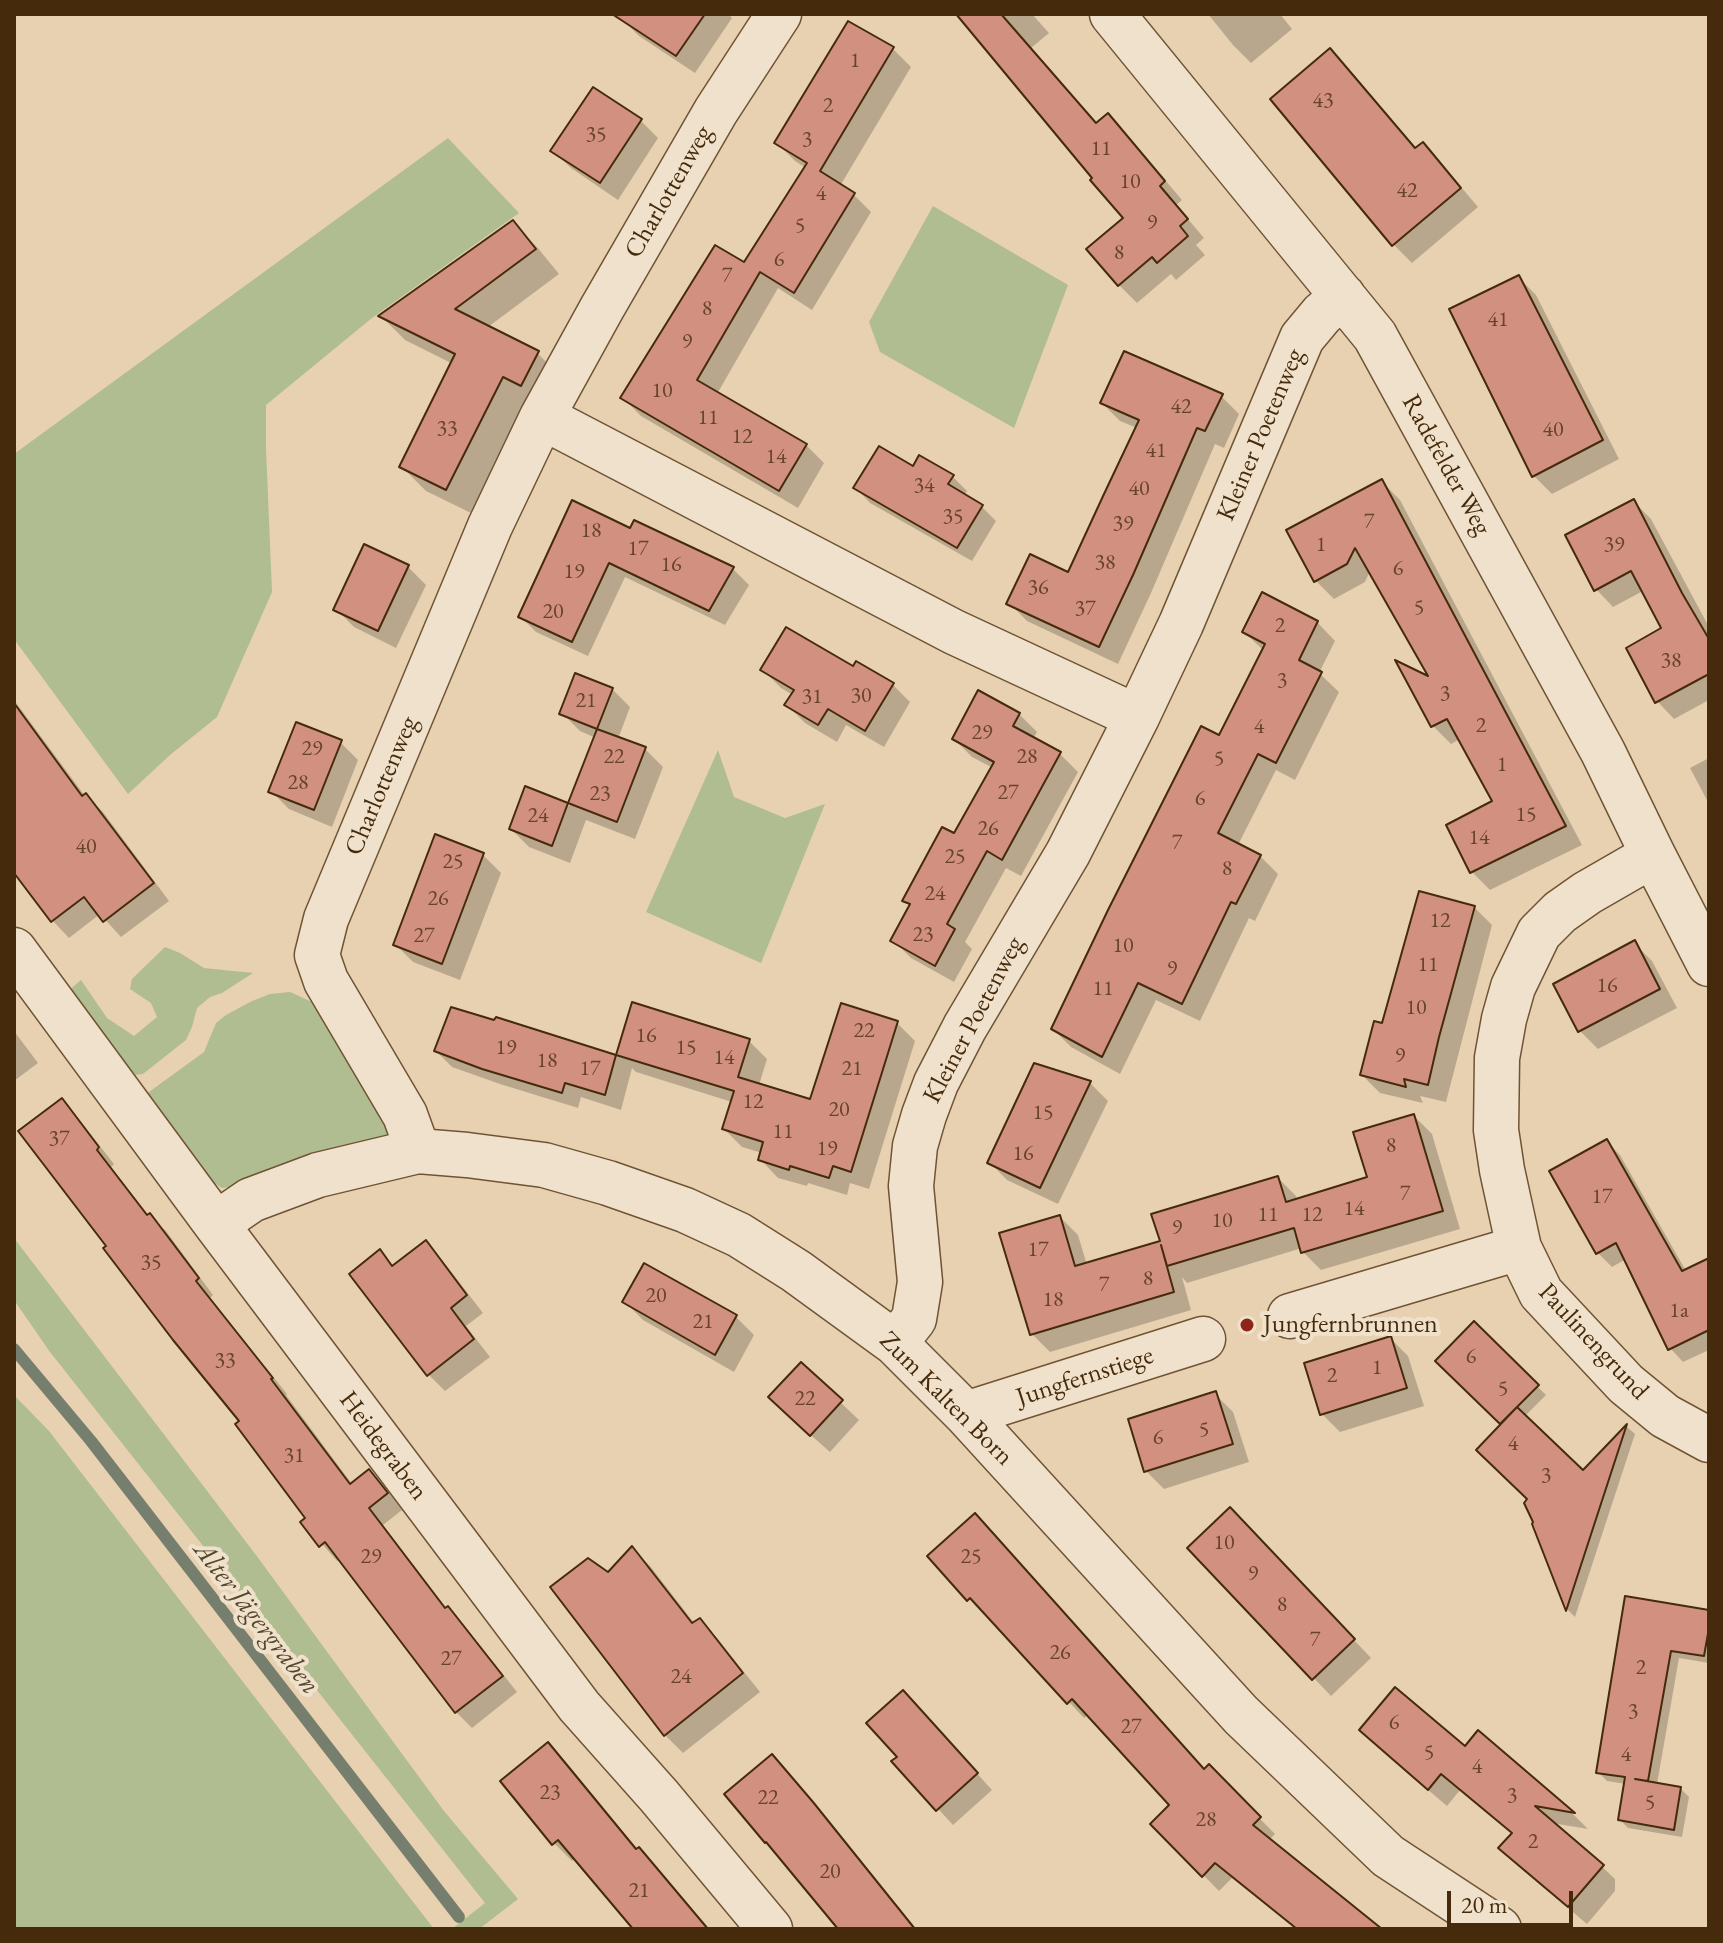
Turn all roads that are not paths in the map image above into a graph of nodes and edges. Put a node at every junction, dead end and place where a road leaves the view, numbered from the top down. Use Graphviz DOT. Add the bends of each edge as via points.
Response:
graph roads {
  1 [pos="779,14"];
  2 [pos="1112,14"];
  3 [pos="1343,296"];
  4 [pos="542,417"];
  5 [pos="1137,717"];
  6 [pos="1653,855"];
  7 [pos="14,950"];
  8 [pos="1709,964"];
  9 [pos="418,1151"];
  10 [pos="216,1224"];
  11 [pos="1519,1248"];
  12 [pos="1290,1316"];
  13 [pos="1203,1339"];
  14 [pos="895,1343"];
  15 [pos="966,1414"];
  16 [pos="1709,1440"];
  17 [pos="770,1929"];
  18 [pos="1499,1929"];
  1 -- 4 [label="street, Charlottenweg" via="716,111"];
  2 -- 3 [label="street, Radefelder Weg"];
  3 -- 5 [label="street, Kleiner Poetenweg" via="1302,338"];
  3 -- 6 [label="street, Radefelder Weg" via="1375,336 1603,752"];
  4 -- 5 [label="street" via="954,632"];
  4 -- 9 [label="street, Charlottenweg" via="490,526 326,919 317,955 326,981 405,1115"];
  5 -- 14 [label="street, Kleiner Poetenweg" via="1068,853 936,1083 915,1146 911,1186 920,1282 914,1319"];
  6 -- 8 [label="street, Radefelder Weg"];
  6 -- 11 [label="street, Paulinengrund" via="1560,912 1539,933 1513,987 1497,1058 1496,1130"];
  7 -- 10 [label="street, Heidegraben"];
  9 -- 10 [label="street, Zum Kalten Born" via="318,1175 251,1200"];
  9 -- 14 [label="street, Zum Kalten Born" via="544,1165 685,1210 739,1235 796,1271"];
  10 -- 17 [label="street, Heidegraben" via="579,1706"];
  11 -- 12 [label="street"];
  11 -- 16 [label="street, Paulinengrund" via="1541,1293 1626,1384 1665,1416"];
  13 -- 15 [label="street, Jungfernstiege"];
  14 -- 15 [label="street, Zum Kalten Born"];
  15 -- 18 [label="street, Zum Kalten Born" via="1241,1715 1388,1856"];
}
